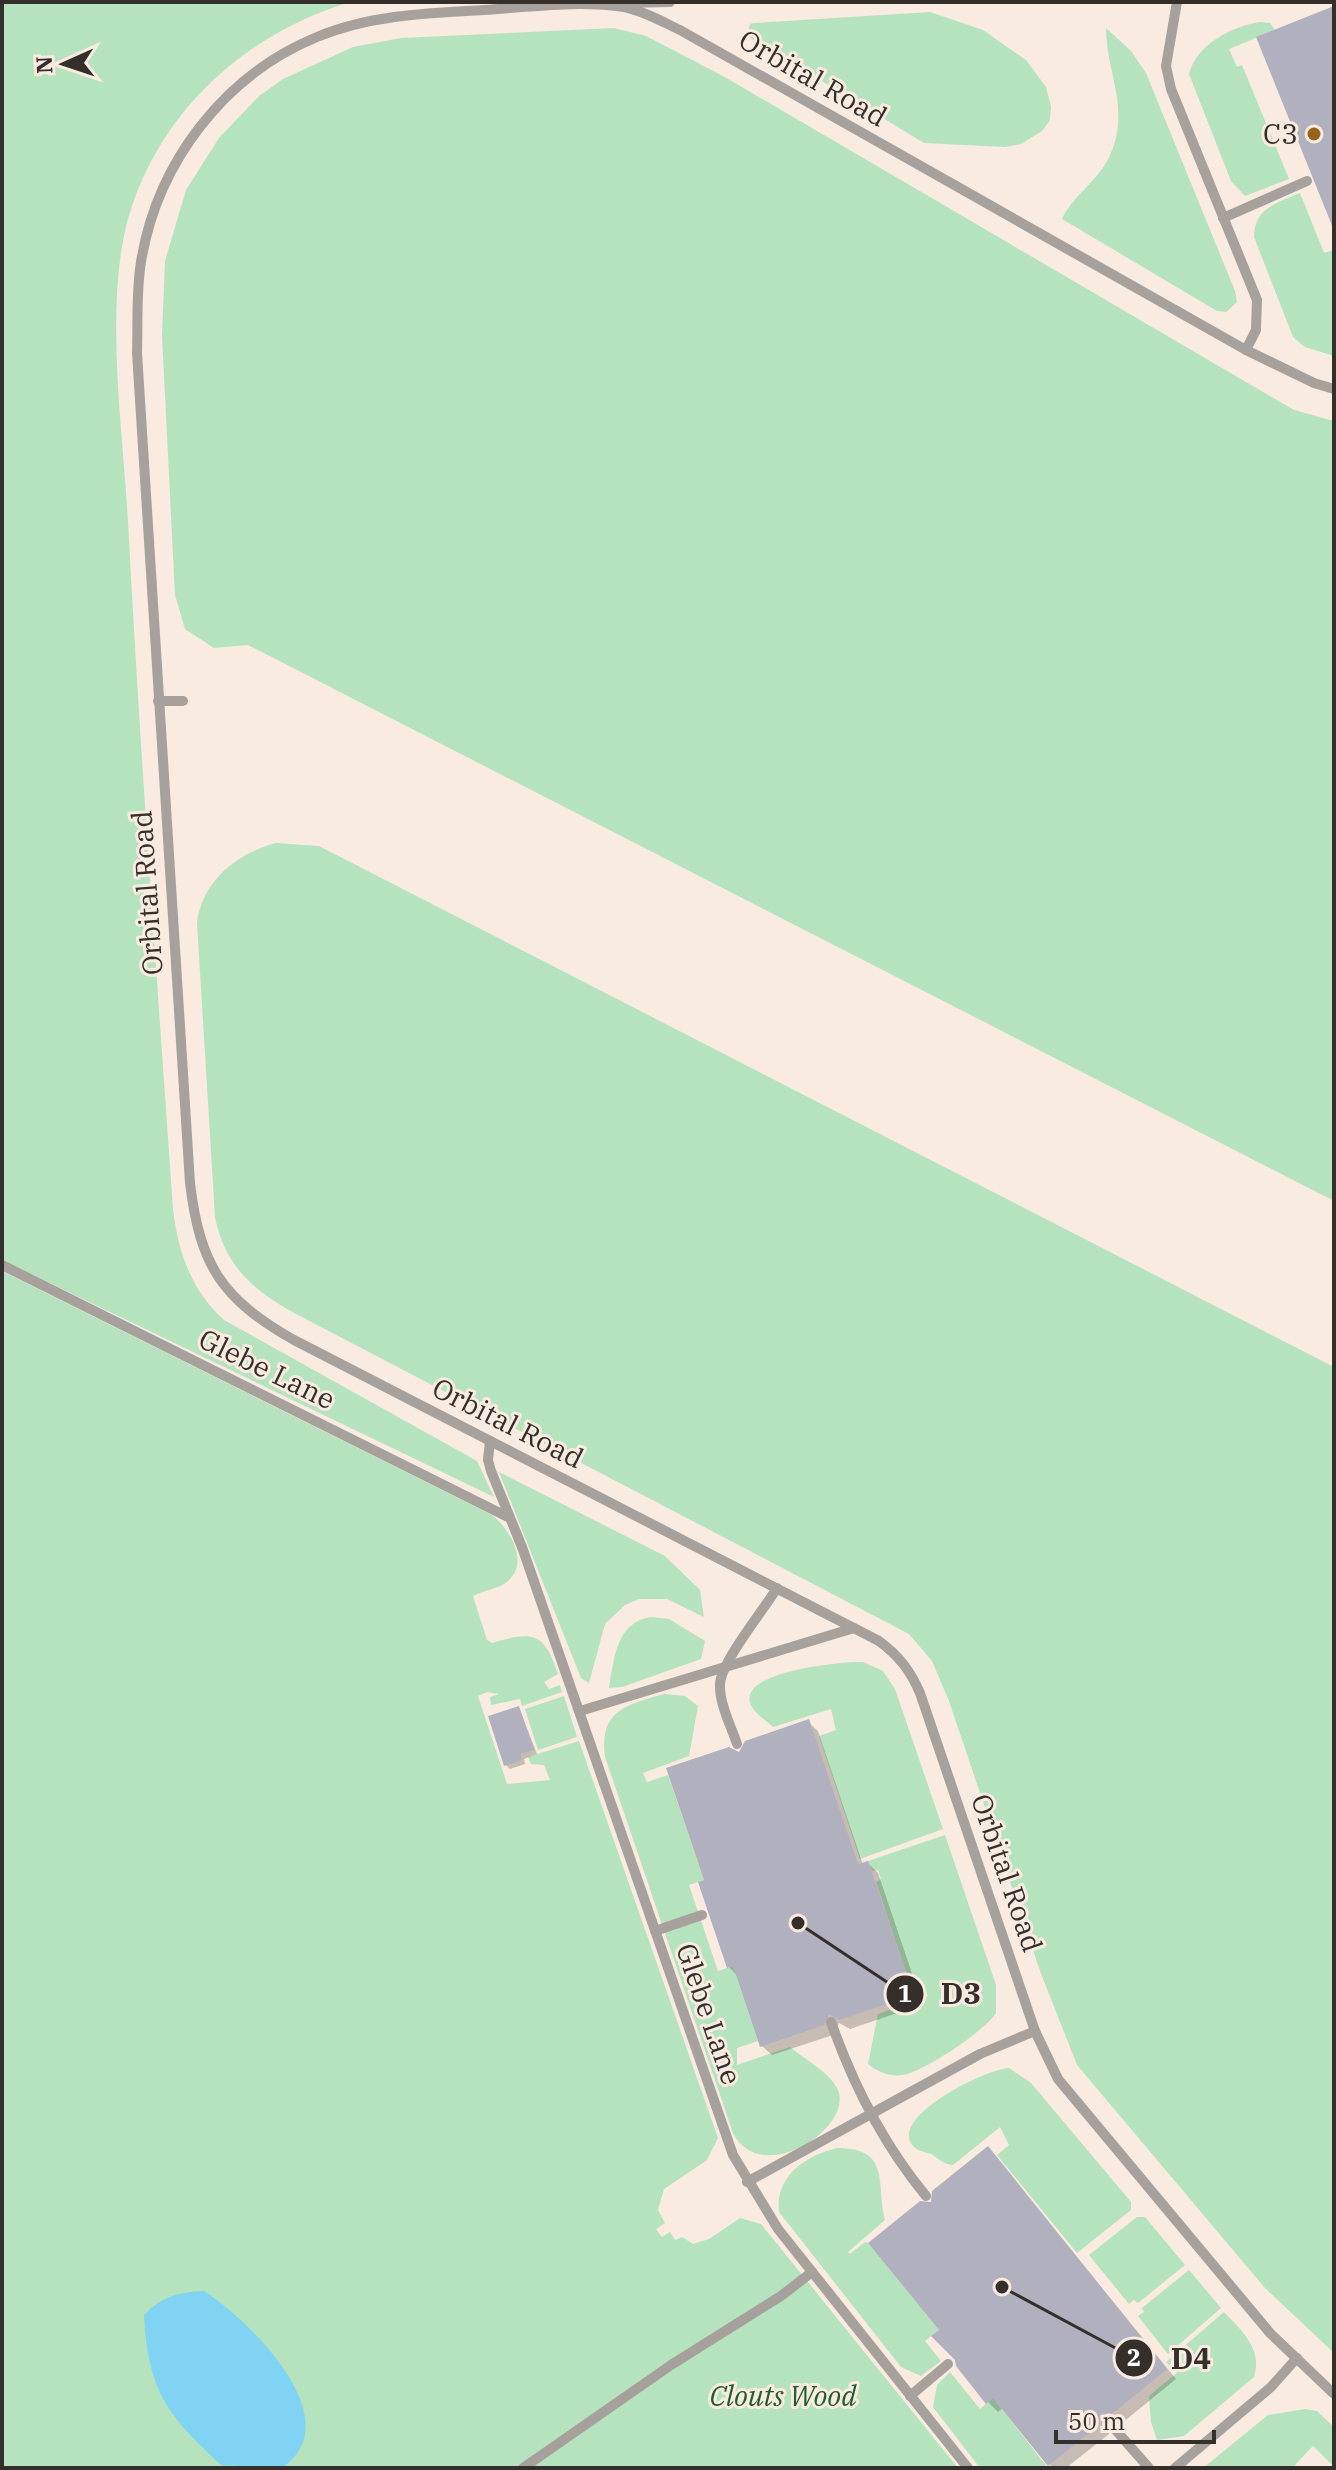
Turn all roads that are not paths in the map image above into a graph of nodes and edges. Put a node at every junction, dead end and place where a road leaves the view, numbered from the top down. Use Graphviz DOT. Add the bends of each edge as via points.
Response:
graph roads {
  1 [pos="670,2"];
  2 [pos="1177,2"];
  3 [pos="585,4"];
  4 [pos="1307,181"];
  5 [pos="1223,218"];
  6 [pos="1246,350"];
  7 [pos="1334,389"];
  8 [pos="158,701"];
  9 [pos="183,701"];
  10 [pos="2,1265"];
  11 [pos="490,1441"];
  12 [pos="510,1518"];
  13 [pos="777,1588"];
  14 [pos="854,1628"];
  15 [pos="724,1666"];
  16 [pos="580,1711"];
  17 [pos="737,1744"];
  18 [pos="702,1915"];
  19 [pos="655,1931"];
  20 [pos="831,2022"];
  21 [pos="1035,2031"];
  22 [pos="871,2115"];
  23 [pos="747,2182"];
  24 [pos="926,2196"];
  25 [pos="812,2272"];
  26 [pos="1297,2358"];
  27 [pos="948,2364"];
  28 [pos="1334,2394"];
  29 [pos="910,2396"];
  30 [pos="1106,2419"];
  31 [pos="523,2468"];
  32 [pos="968,2468"];
  33 [pos="1149,2468"];
  34 [pos="1175,2468"];
  1 -- 3 [label="lane"];
  2 -- 5 [label="lane" via="1166,66"];
  3 -- 6 [label="lane, Orbital Road" via="625,7 680,30"];
  3 -- 8 [label="lane, Orbital Road" via="425,13 318,36 236,87 200,124 173,167 152,215 138,303"];
  4 -- 5 [label="lane"];
  5 -- 6 [label="lane" via="1257,300 1256,330"];
  6 -- 7 [label="lane, Orbital Road"];
  8 -- 9 [label="lane"];
  8 -- 11 [label="lane, Orbital Road" via="190,1183 198,1233 213,1274 265,1324"];
  10 -- 12 [label="lane, Glebe Lane"];
  11 -- 12 [label="lane, Glebe Lane" via="488,1460"];
  11 -- 13 [label="lane, Orbital Road"];
  12 -- 16 [label="lane, Glebe Lane"];
  13 -- 14 [label="lane, Orbital Road"];
  13 -- 15 [label="lane"];
  14 -- 15 [label="lane"];
  14 -- 21 [label="lane, Orbital Road" via="879,1641 910,1670"];
  15 -- 16 [label="lane"];
  15 -- 17 [label="lane" via="719,1685"];
  16 -- 19 [label="lane, Glebe Lane"];
  18 -- 19 [label="lane"];
  19 -- 23 [label="lane, Glebe Lane" via="724,2133"];
  20 -- 22 [label="lane" via="849,2074"];
  21 -- 22 [label="lane" via="980,2054"];
  21 -- 26 [label="lane, Orbital Road" via="1075,2105"];
  22 -- 23 [label="lane"];
  22 -- 24 [label="lane" via="894,2157"];
  23 -- 25 [label="lane, Glebe Lane"];
  25 -- 29 [label="lane, Glebe Lane"];
  25 -- 31 [label="lane"];
  26 -- 28 [label="lane, Orbital Road"];
  26 -- 34 [label="lane" via="1271,2387"];
  27 -- 29 [label="lane"];
  29 -- 32 [label="lane, Glebe Lane"];
  30 -- 33 [label="lane"];
}
